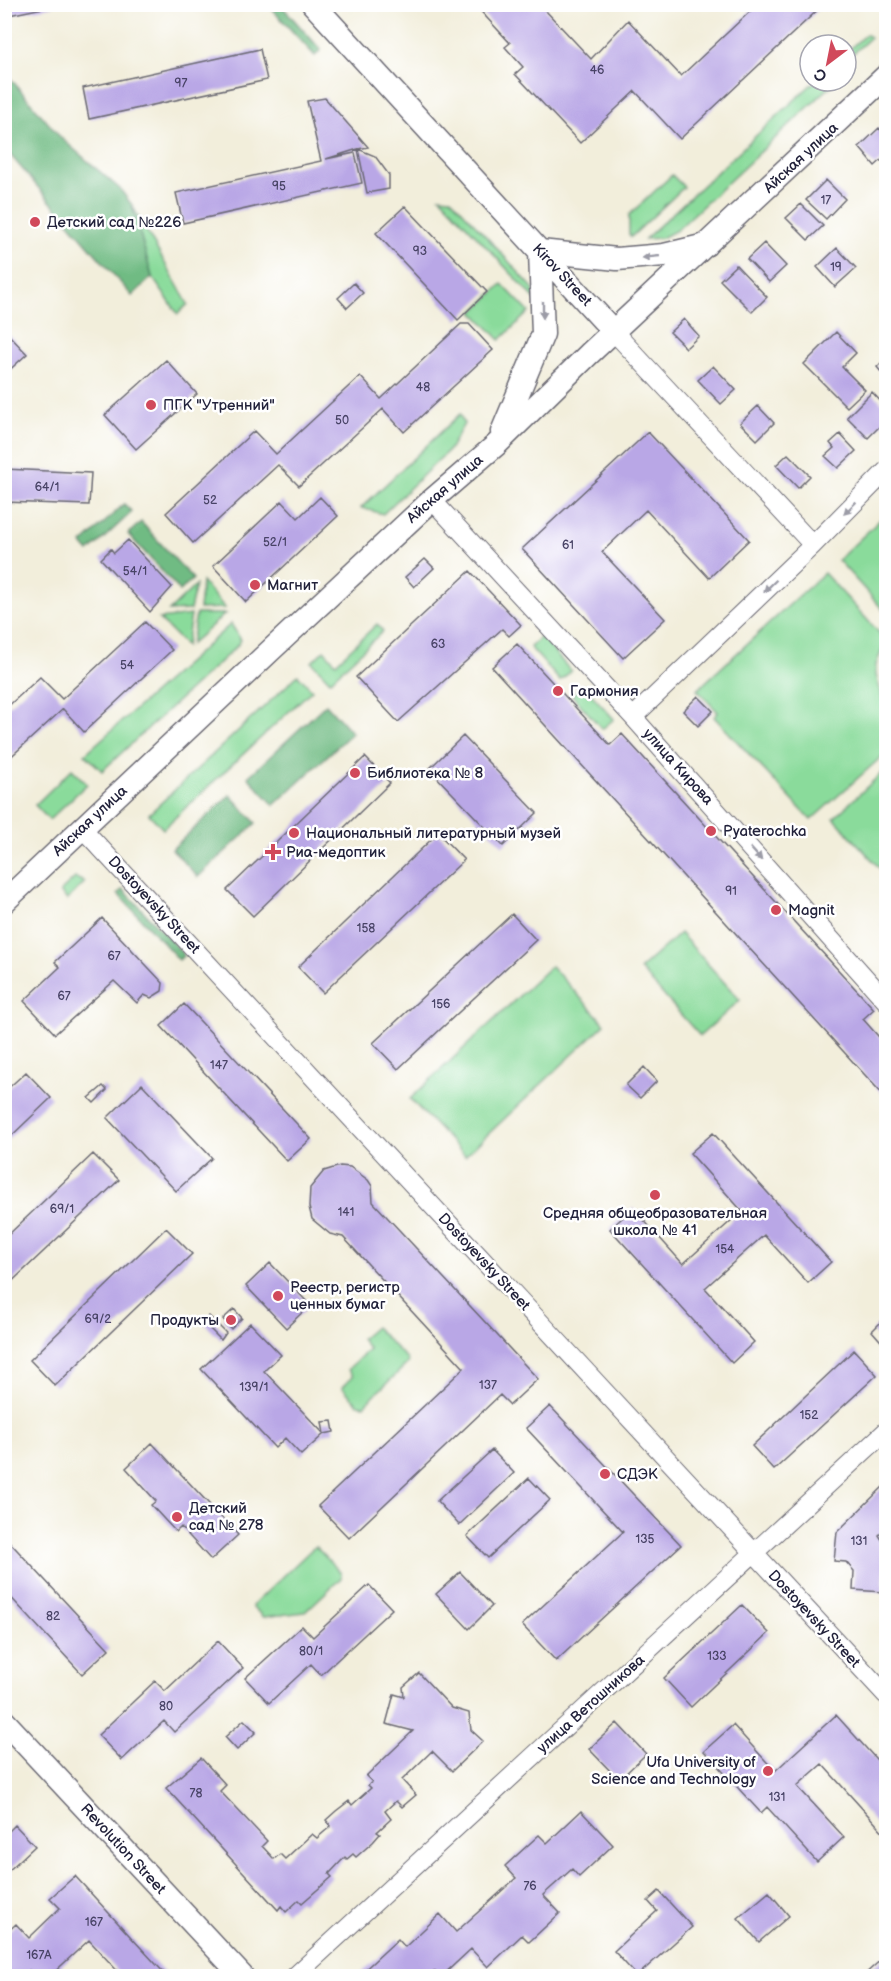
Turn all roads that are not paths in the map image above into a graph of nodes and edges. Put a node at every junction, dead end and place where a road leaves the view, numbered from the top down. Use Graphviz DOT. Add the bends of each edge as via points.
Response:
graph roads {
  1 [pos="313,4"];
  2 [pos="886,76"];
  3 [pos="708,245"];
  4 [pos="540,251"];
  5 [pos="614,332"];
  6 [pos="496,445"];
  7 [pos="886,471"];
  8 [pos="432,500"];
  9 [pos="813,546"];
  10 [pos="633,717"];
  11 [pos="82,828"];
  12 [pos="4,902"];
  13 [pos="886,1002"];
  14 [pos="886,1431"];
  15 [pos="754,1555"];
  16 [pos="886,1695"];
  17 [pos="4,1721"];
  18 [pos="242,1977"];
  19 [pos="295,1977"];
  1 -- 4 [label="main road, Kirov Street"];
  2 -- 3 [label="main road, Айская улица"];
  3 -- 4 [label="main road, one-way" via="664,255 617,259"];
  3 -- 5 [label="main road, Айская улица"];
  4 -- 5 [label="main road, Kirov Street"];
  4 -- 6 [label="main road, one-way" via="543,334"];
  5 -- 6 [label="main road, Айская улица"];
  5 -- 9 [label="street, Kirov Street"];
  6 -- 8 [label="main road, Айская улица"];
  7 -- 9 [label="street, улица Кирова, one-way"];
  8 -- 10 [label="street"];
  8 -- 11 [label="main road, Айская улица"];
  9 -- 10 [label="street, улица Кирова, one-way"];
  10 -- 13 [label="street, улица Кирова, one-way"];
  11 -- 12 [label="main road, Айская улица"];
  11 -- 15 [label="street, Dostoyevsky Street"];
  14 -- 15 [label="street, улица Ветошникова"];
  15 -- 16 [label="street, Dostoyevsky Street"];
  15 -- 19 [label="street, улица Ветошникова"];
  17 -- 18 [label="main road, Revolution Street"];
}
